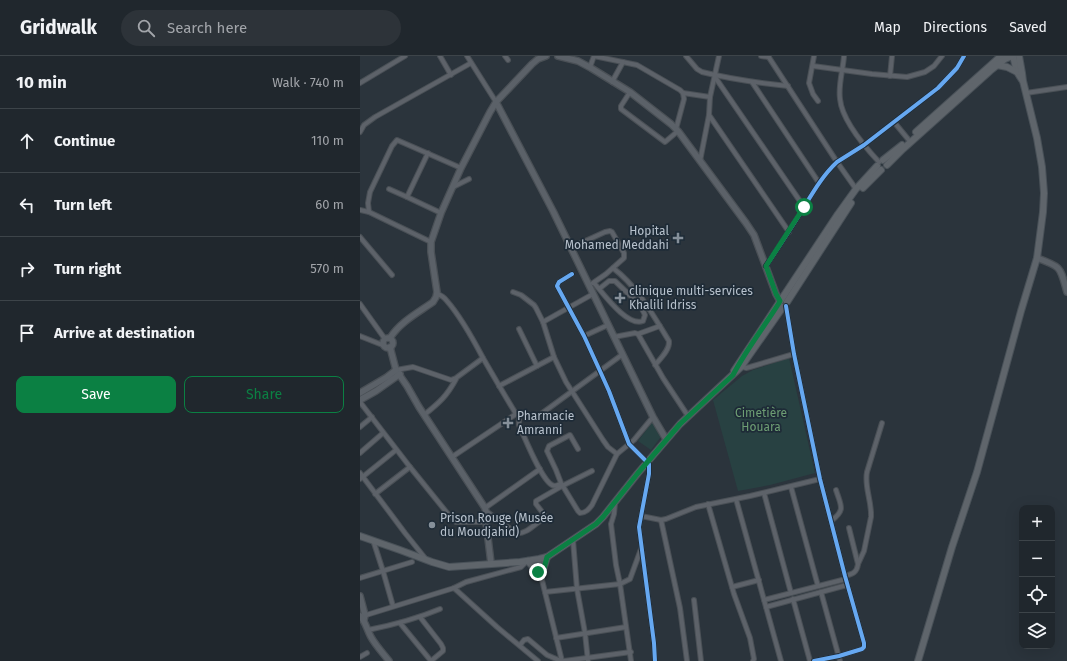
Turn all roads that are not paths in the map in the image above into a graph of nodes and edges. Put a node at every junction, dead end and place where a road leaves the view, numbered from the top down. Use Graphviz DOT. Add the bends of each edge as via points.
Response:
graph roads {
  1 [pos="405,56"];
  2 [pos="440,56"];
  3 [pos="467,56"];
  4 [pos="543,56"];
  5 [pos="558,56"];
  6 [pos="686,56"];
  7 [pos="719,56"];
  8 [pos="761,56"];
  9 [pos="814,56"];
  10 [pos="844,56"];
  11 [pos="892,56"];
  12 [pos="942,56"];
  13 [pos="964,56"];
  14 [pos="997,56"];
  15 [pos="1001,56"];
  16 [pos="1012,56"];
  17 [pos="1019,56"];
  18 [pos="769,57"];
  19 [pos="399,58"];
  20 [pos="623,62"];
  21 [pos="471,63"];
  22 [pos="995,64"];
  23 [pos="813,66"];
  24 [pos="590,67"];
  25 [pos="843,70"];
  26 [pos="1017,72"];
  27 [pos="451,75"];
  28 [pos="715,76"];
  29 [pos="890,76"];
  30 [pos="1023,81"];
  31 [pos="612,82"];
  32 [pos="752,82"];
  33 [pos="360,83"];
  34 [pos="788,86"];
  35 [pos="1067,87"];
  36 [pos="630,92"];
  37 [pos="683,93"];
  38 [pos="1026,93"];
  39 [pos="710,97"];
  40 [pos="818,101"];
  41 [pos="496,102"];
  42 [pos="709,115"];
  43 [pos="894,122"];
  44 [pos="677,130"];
  45 [pos="360,132"];
  46 [pos="908,139"];
  47 [pos="864,145"];
  48 [pos="428,153"];
  49 [pos="700,161"];
  50 [pos="837,162"];
  51 [pos="881,164"];
  52 [pos="461,168"];
  53 [pos="469,179"];
  54 [pos="819,184"];
  55 [pos="453,187"];
  56 [pos="390,189"];
  57 [pos="856,189"];
  58 [pos="407,197"];
  59 [pos="804,207"];
  60 [pos="360,210"];
  61 [pos="369,212"];
  62 [pos="441,213"];
  63 [pos="789,232"];
  64 [pos="361,240"];
  65 [pos="431,242"];
  66 [pos="570,248"];
  67 [pos="1037,258"];
  68 [pos="766,266"];
  69 [pos="613,268"];
  70 [pos="572,274"];
  71 [pos="392,275"];
  72 [pos="591,284"];
  73 [pos="599,289"];
  74 [pos="513,292"];
  75 [pos="1067,292"];
  76 [pos="437,294"];
  77 [pos="593,294"];
  78 [pos="783,303"];
  79 [pos="360,304"];
  80 [pos="569,308"];
  81 [pos="543,322"];
  82 [pos="608,325"];
  83 [pos="660,326"];
  84 [pos="518,330"];
  85 [pos="638,334"];
  86 [pos="360,336"];
  87 [pos="584,336"];
  88 [pos="614,337"];
  89 [pos="388,338"];
  90 [pos="387,347"];
  91 [pos="623,354"];
  92 [pos="794,354"];
  93 [pos="554,357"];
  94 [pos="483,358"];
  95 [pos="655,365"];
  96 [pos="537,366"];
  97 [pos="740,366"];
  98 [pos="600,371"];
  99 [pos="398,372"];
  100 [pos="456,378"];
  101 [pos="499,386"];
  102 [pos="572,392"];
  103 [pos="360,393"];
  104 [pos="360,400"];
  105 [pos="424,415"];
  106 [pos="517,415"];
  107 [pos="688,416"];
  108 [pos="372,417"];
  109 [pos="653,417"];
  110 [pos="882,423"];
  111 [pos="360,427"];
  112 [pos="384,433"];
  113 [pos="666,439"];
  114 [pos="629,444"];
  115 [pos="578,449"];
  116 [pos="396,450"];
  117 [pos="360,453"];
  118 [pos="617,454"];
  119 [pos="452,457"];
  120 [pos="647,462"];
  121 [pos="410,467"];
  122 [pos="540,469"];
  123 [pos="592,471"];
  124 [pos="360,473"];
  125 [pos="361,478"];
  126 [pos="820,479"];
  127 [pos="562,484"];
  128 [pos="791,487"];
  129 [pos="836,490"];
  130 [pos="764,493"];
  131 [pos="375,494"];
  132 [pos="736,499"];
  133 [pos="615,502"];
  134 [pos="708,504"];
  135 [pos="485,509"];
  136 [pos="641,516"];
  137 [pos="603,517"];
  138 [pos="661,520"];
  139 [pos="831,521"];
  140 [pos="486,522"];
  141 [pos="611,524"];
  142 [pos="849,528"];
  143 [pos="360,536"];
  144 [pos="373,540"];
  145 [pos="573,540"];
  146 [pos="641,549"];
  147 [pos="547,557"];
  148 [pos="427,560"];
  149 [pos="532,560"];
  150 [pos="412,562"];
  151 [pos="491,563"];
  152 [pos="858,564"];
  153 [pos="383,571"];
  154 [pos="541,574"];
  155 [pos="845,577"];
  156 [pos="360,578"];
  157 [pos="759,580"];
  158 [pos="620,584"];
  159 [pos="847,585"];
  160 [pos="818,586"];
  161 [pos="732,587"];
  162 [pos="454,588"];
  163 [pos="577,589"];
  164 [pos="545,592"];
  165 [pos="791,592"];
  166 [pos="820,592"];
  167 [pos="360,596"];
  168 [pos="793,599"];
  169 [pos="694,600"];
  170 [pos="764,600"];
  171 [pos="393,606"];
  172 [pos="766,607"];
  173 [pos="440,609"];
  174 [pos="362,617"];
  175 [pos="420,617"];
  176 [pos="400,623"];
  177 [pos="626,627"];
  178 [pos="368,630"];
  179 [pos="585,633"];
  180 [pos="556,638"];
  181 [pos="520,646"];
  182 [pos="368,652"];
  183 [pos="631,652"];
  184 [pos="528,654"];
  185 [pos="839,656"];
  186 [pos="360,657"];
  187 [pos="587,659"];
  188 [pos="389,661"];
  189 [pos="431,661"];
  190 [pos="530,661"];
  191 [pos="538,661"];
  192 [pos="562,661"];
  193 [pos="631,661"];
  194 [pos="655,661"];
  195 [pos="687,661"];
  196 [pos="702,661"];
  197 [pos="753,661"];
  198 [pos="781,661"];
  199 [pos="810,661"];
  200 [pos="814,661"];
  201 [pos="840,661"];
  202 [pos="918,661"];
  1 -- 19 [label="street"];
  2 -- 27 [label="street"];
  3 -- 21 [label="street"];
  4 -- 41 [label="main road"];
  5 -- 24 [label="main road"];
  6 -- 28 [label="street" via="697,69"];
  7 -- 28 [label="street"];
  8 -- 18 [label="street"];
  9 -- 23 [label="street"];
  10 -- 25 [label="street"];
  11 -- 29 [label="street"];
  12 -- 29 [label="street" via="934,66 918,75"];
  13 -- 43 [label="street" via="948,79"];
  14 -- 22 [label="main road"];
  15 -- 22 [label="main road"];
  16 -- 22 [label="main road"];
  16 -- 26 [label="main road"];
  17 -- 30 [label="main road"];
  18 -- 34 [label="street"];
  19 -- 33 [label="street"];
  20 -- 24 [label="street" via="594,56"];
  20 -- 31 [label="street"];
  20 -- 37 [label="street" via="644,68"];
  21 -- 27 [label="street"];
  21 -- 41 [label="street"];
  22 -- 26 [label="main road"];
  22 -- 46 [label="main road"];
  22 -- 51 [label="main road" via="903,149"];
  23 -- 25 [label="street"];
  23 -- 40 [label="street" via="809,83"];
  24 -- 31 [label="main road"];
  25 -- 29 [label="street"];
  25 -- 47 [label="street" via="840,87 842,108"];
  26 -- 30 [label="main road"];
  27 -- 45 [label="street" via="375,117 364,125"];
  28 -- 32 [label="street"];
  28 -- 39 [label="street"];
  28 -- 59 [label="street"];
  30 -- 38 [label="main road"];
  31 -- 36 [label="main road"];
  32 -- 34 [label="street"];
  32 -- 54 [label="street"];
  34 -- 50 [label="street"];
  35 -- 38 [label="street"];
  36 -- 44 [label="main road"];
  36 -- 44 [label="street" via="621,109 663,142"];
  37 -- 39 [label="street"];
  37 -- 44 [label="street"];
  38 -- 67 [label="main road" via="1037,138 1044,193"];
  39 -- 42 [label="street"];
  41 -- 52 [label="main road"];
  41 -- 66 [label="main road"];
  42 -- 49 [label="street"];
  42 -- 63 [label="street"];
  43 -- 46 [label="street"];
  43 -- 47 [label="street"];
  44 -- 49 [label="main road"];
  46 -- 51 [label="main road"];
  47 -- 50 [label="street"];
  47 -- 51 [label="street"];
  48 -- 52 [label="street"];
  48 -- 58 [label="street"];
  48 -- 61 [label="street" via="395,141 370,192"];
  49 -- 68 [label="main road" via="754,235"];
  50 -- 54 [label="street"];
  50 -- 57 [label="street"];
  51 -- 57 [label="main road"];
  51 -- 78 [label="main road"];
  52 -- 55 [label="main road"];
  53 -- 55 [label="street"];
  54 -- 59 [label="street"];
  55 -- 62 [label="main road"];
  56 -- 58 [label="street"];
  57 -- 78 [label="main road"];
  58 -- 62 [label="street"];
  59 -- 63 [label="street"];
  60 -- 61 [label="street"];
  61 -- 65 [label="street"];
  62 -- 65 [label="main road"];
  63 -- 68 [label="street"];
  64 -- 71 [label="street"];
  65 -- 76 [label="main road"];
  66 -- 69 [label="street" via="611,231 624,255"];
  66 -- 72 [label="main road"];
  67 -- 75 [label="main road" via="1057,266"];
  67 -- 202 [label="main road" via="977,472"];
  68 -- 78 [label="main road" via="776,294"];
  69 -- 72 [label="street"];
  69 -- 83 [label="street" via="634,288"];
  70 -- 80 [label="street" via="557,286"];
  72 -- 73 [label="street"];
  72 -- 77 [label="main road"];
  73 -- 73 [label="street" via="631,320 643,321 645,315 640,305 615,281 609,281"];
  74 -- 81 [label="street" via="534,305"];
  76 -- 89 [label="main road" via="434,302"];
  76 -- 94 [label="street" via="442,295 452,308"];
  77 -- 80 [label="street"];
  77 -- 82 [label="main road"];
  78 -- 92 [label="street"];
  78 -- 97 [label="main road"];
  79 -- 89 [label="street"];
  80 -- 81 [label="street"];
  80 -- 87 [label="street"];
  81 -- 93 [label="street"];
  82 -- 87 [label="street"];
  82 -- 88 [label="main road"];
  83 -- 85 [label="street"];
  83 -- 95 [label="street" via="670,343"];
  84 -- 96 [label="street"];
  85 -- 88 [label="street"];
  85 -- 95 [label="street"];
  86 -- 90 [label="street"];
  87 -- 98 [label="street"];
  88 -- 91 [label="main road"];
  89 -- 90 [label="main road" via="393,344"];
  90 -- 99 [label="main road"];
  91 -- 98 [label="street"];
  91 -- 109 [label="main road"];
  92 -- 97 [label="street" via="750,367"];
  92 -- 126 [label="street"];
  93 -- 96 [label="street"];
  93 -- 102 [label="street"];
  94 -- 100 [label="street"];
  94 -- 101 [label="street"];
  95 -- 107 [label="street"];
  96 -- 101 [label="street"];
  97 -- 107 [label="main road"];
  98 -- 102 [label="street"];
  98 -- 114 [label="street"];
  99 -- 100 [label="street" via="406,368 416,368 450,380"];
  99 -- 103 [label="main road"];
  99 -- 104 [label="main road" via="376,391"];
  99 -- 105 [label="main road"];
  100 -- 105 [label="street" via="442,400"];
  101 -- 106 [label="street"];
  102 -- 106 [label="street" via="537,416"];
  102 -- 118 [label="street" via="608,447"];
  104 -- 108 [label="street"];
  105 -- 119 [label="main road"];
  106 -- 119 [label="street"];
  106 -- 122 [label="street" via="519,425"];
  107 -- 113 [label="main road"];
  108 -- 111 [label="street"];
  108 -- 112 [label="street"];
  109 -- 113 [label="main road"];
  109 -- 114 [label="street"];
  110 -- 152 [label="street" via="865,480 871,517 864,551"];
  112 -- 116 [label="street"];
  112 -- 117 [label="street"];
  113 -- 120 [label="main road"];
  114 -- 118 [label="street"];
  114 -- 120 [label="street"];
  115 -- 127 [label="street" via="570,435 548,448 547,451"];
  116 -- 121 [label="street"];
  116 -- 125 [label="street"];
  118 -- 127 [label="street" via="586,512 578,511"];
  119 -- 135 [label="main road"];
  120 -- 133 [label="main road"];
  120 -- 136 [label="street" via="649,474"];
  121 -- 131 [label="street"];
  121 -- 140 [label="street" via="456,522"];
  122 -- 127 [label="street" via="552,485"];
  122 -- 135 [label="street"];
  123 -- 127 [label="street"];
  124 -- 125 [label="street"];
  125 -- 131 [label="street"];
  126 -- 128 [label="street"];
  126 -- 139 [label="street"];
  127 -- 135 [label="street" via="536,502 546,517 519,534"];
  128 -- 130 [label="street"];
  128 -- 160 [label="street"];
  129 -- 139 [label="street" via="841,510"];
  130 -- 132 [label="street"];
  130 -- 165 [label="street"];
  131 -- 148 [label="street"];
  132 -- 134 [label="street"];
  132 -- 157 [label="street"];
  133 -- 137 [label="main road"];
  133 -- 141 [label="street"];
  134 -- 138 [label="street"];
  134 -- 161 [label="street"];
  135 -- 140 [label="main road"];
  136 -- 138 [label="street"];
  136 -- 146 [label="street"];
  137 -- 141 [label="street"];
  137 -- 145 [label="main road"];
  138 -- 195 [label="street" via="680,608"];
  139 -- 155 [label="street"];
  140 -- 151 [label="main road"];
  141 -- 158 [label="street"];
  142 -- 152 [label="street"];
  143 -- 144 [label="main road"];
  144 -- 148 [label="main road"];
  144 -- 153 [label="street"];
  145 -- 147 [label="main road"];
  145 -- 163 [label="street"];
  146 -- 158 [label="street" via="630,580"];
  146 -- 194 [label="street"];
  147 -- 149 [label="main road"];
  147 -- 154 [label="main road"];
  148 -- 151 [label="main road" via="449,567"];
  149 -- 151 [label="main road"];
  149 -- 154 [label="street"];
  149 -- 154 [label="main road" via="533,567"];
  149 -- 162 [label="street" via="521,567 466,582"];
  150 -- 153 [label="street"];
  152 -- 155 [label="street" via="856,571"];
  153 -- 156 [label="street"];
  153 -- 171 [label="street"];
  154 -- 164 [label="street"];
  155 -- 159 [label="street"];
  155 -- 160 [label="street"];
  157 -- 161 [label="street"];
  157 -- 170 [label="street"];
  158 -- 163 [label="street"];
  158 -- 177 [label="street"];
  159 -- 166 [label="street"];
  159 -- 185 [label="street" via="864,645 862,649"];
  160 -- 165 [label="street"];
  161 -- 197 [label="street" via="750,638"];
  162 -- 171 [label="street"];
  162 -- 181 [label="street"];
  163 -- 164 [label="street"];
  163 -- 179 [label="street"];
  164 -- 180 [label="street"];
  165 -- 170 [label="street"];
  166 -- 168 [label="street"];
  166 -- 185 [label="street"];
  167 -- 174 [label="main road"];
  168 -- 172 [label="street"];
  168 -- 199 [label="street"];
  169 -- 196 [label="street"];
  170 -- 172 [label="street"];
  171 -- 174 [label="street"];
  172 -- 198 [label="street"];
  173 -- 175 [label="street"];
  174 -- 178 [label="main road"];
  175 -- 176 [label="street"];
  175 -- 189 [label="street" via="443,648 443,651"];
  176 -- 178 [label="street"];
  176 -- 189 [label="street"];
  177 -- 179 [label="street"];
  177 -- 183 [label="street"];
  178 -- 188 [label="main road"];
  179 -- 180 [label="street"];
  179 -- 187 [label="street"];
  180 -- 192 [label="street"];
  181 -- 184 [label="street"];
  181 -- 192 [label="street" via="528,639 547,655"];
  182 -- 186 [label="street"];
  183 -- 187 [label="street"];
  183 -- 193 [label="street"];
  184 -- 190 [label="street"];
  184 -- 191 [label="street"];
  185 -- 200 [label="street"];
  185 -- 201 [label="street"];
  187 -- 192 [label="street"];
}
